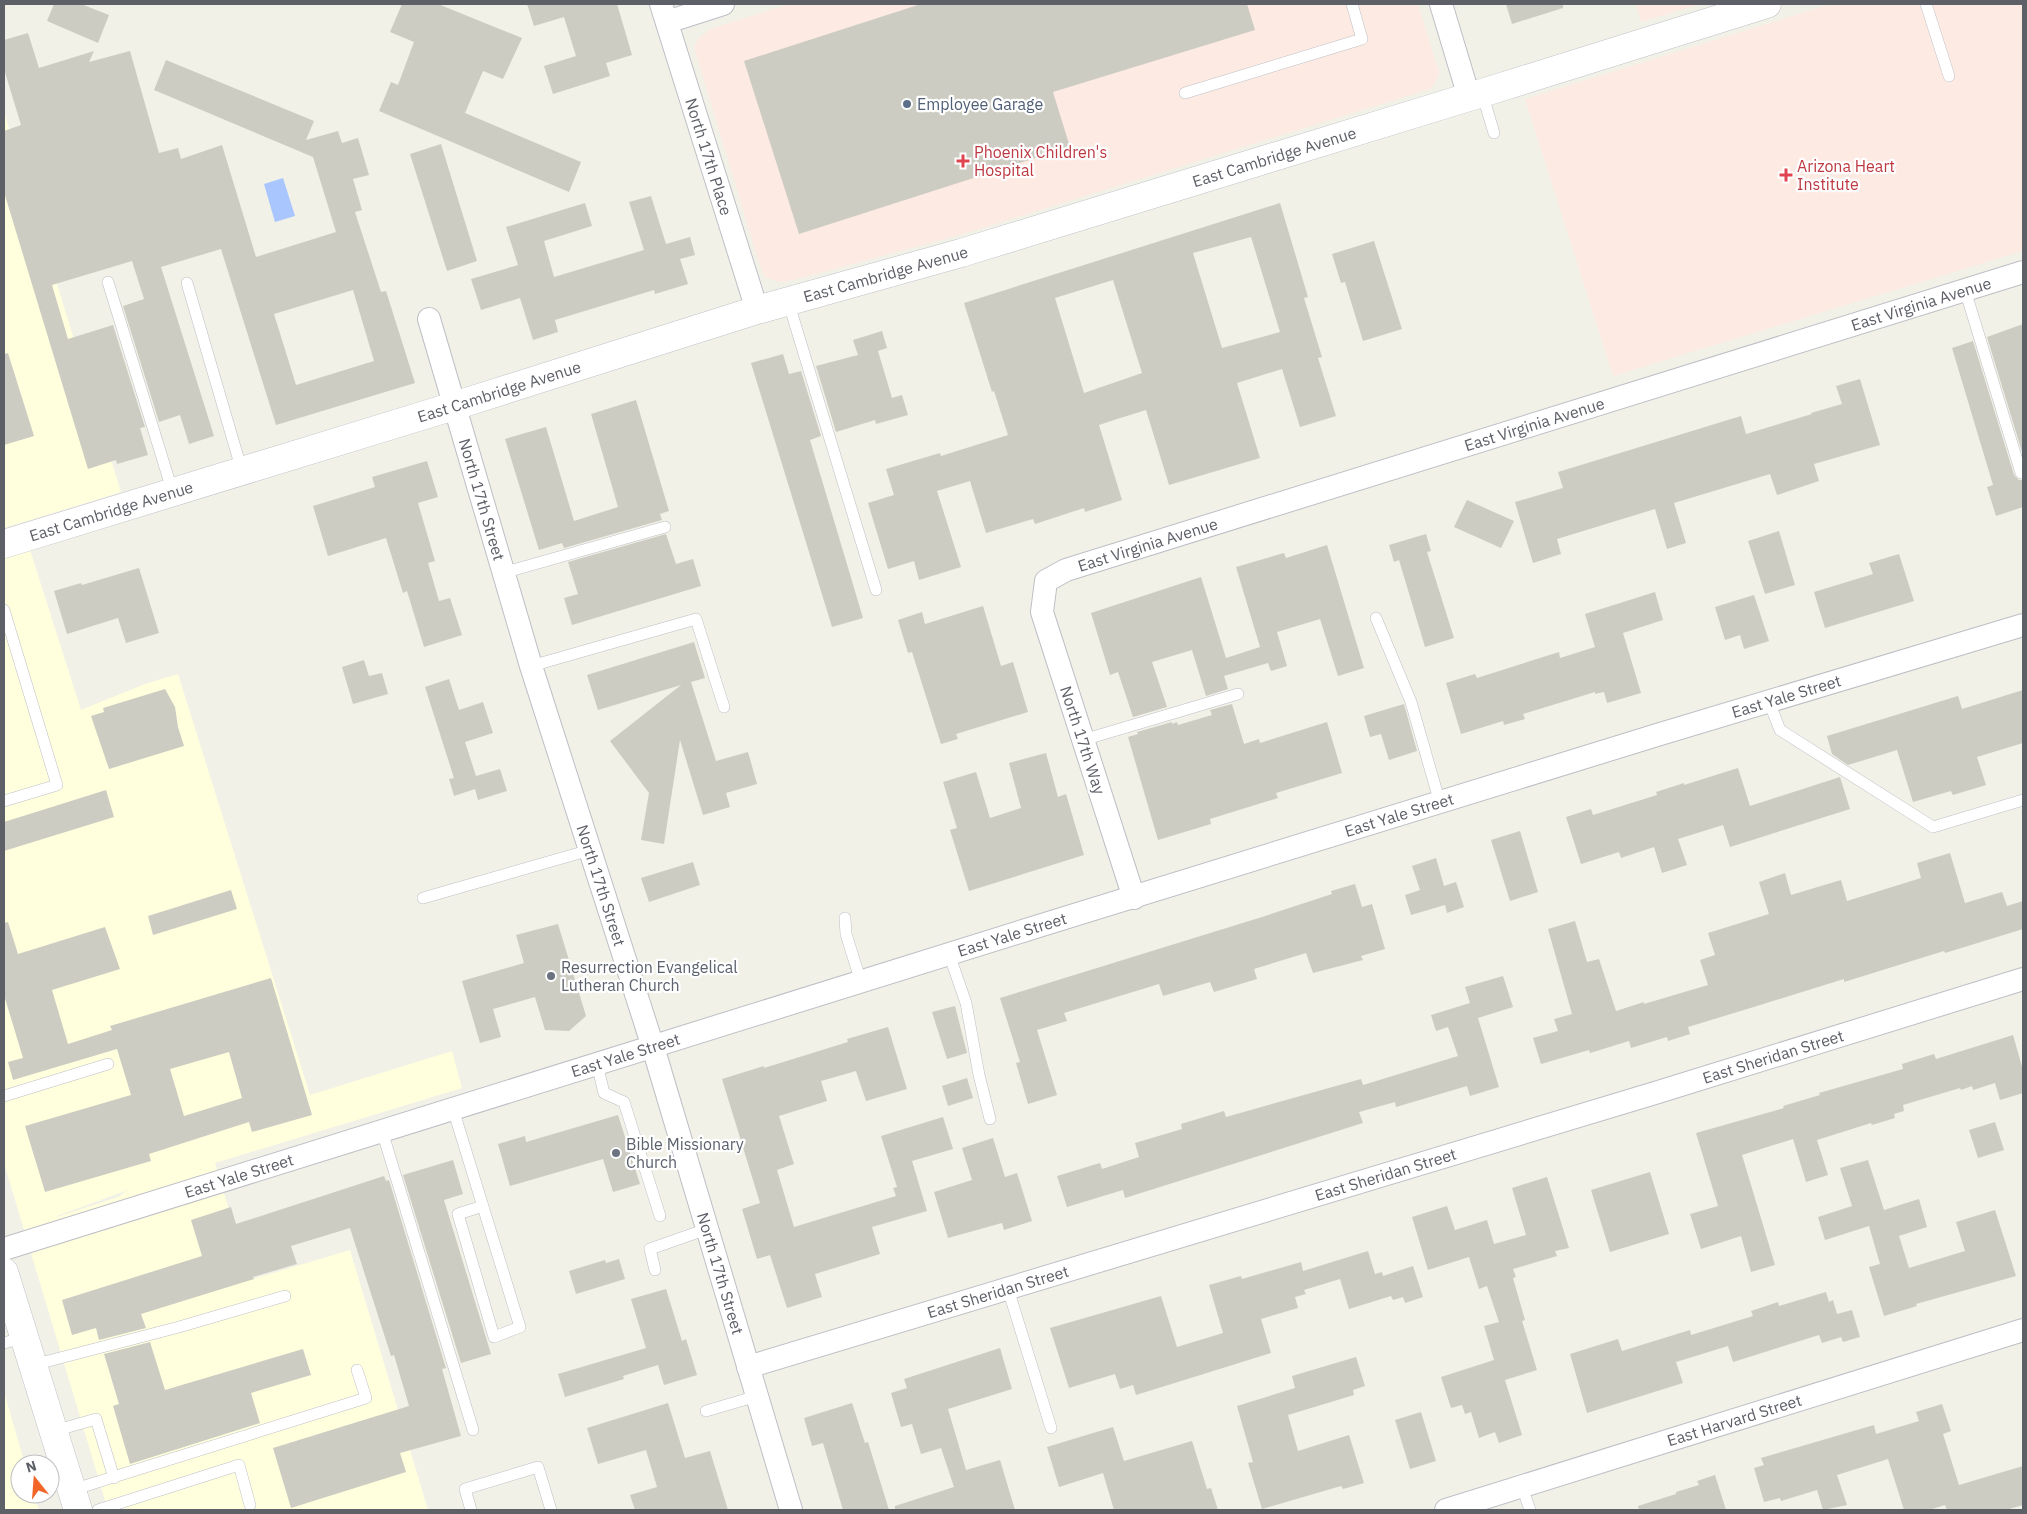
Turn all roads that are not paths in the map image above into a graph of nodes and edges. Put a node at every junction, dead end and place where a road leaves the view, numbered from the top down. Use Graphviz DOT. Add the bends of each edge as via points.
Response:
graph roads {
  1 [pos="723,4"];
  2 [pos="1352,4"];
  3 [pos="1441,4"];
  4 [pos="1767,4"];
  5 [pos="1926,4"];
  6 [pos="664,13"];
  7 [pos="1949,76"];
  8 [pos="1185,93"];
  9 [pos="1476,95"];
  10 [pos="1494,132"];
  11 [pos="2023,272"];
  12 [pos="108,282"];
  13 [pos="187,283"];
  14 [pos="1965,290"];
  15 [pos="788,301"];
  16 [pos="757,310"];
  17 [pos="428,319"];
  18 [pos="454,406"];
  19 [pos="242,471"];
  20 [pos="2021,473"];
  21 [pos="172,492"];
  22 [pos="665,527"];
  23 [pos="4,544"];
  24 [pos="503,573"];
  25 [pos="1046,581"];
  26 [pos="876,590"];
  27 [pos="4,610"];
  28 [pos="1376,618"];
  29 [pos="2023,625"];
  30 [pos="531,666"];
  31 [pos="1238,694"];
  32 [pos="1769,702"];
  33 [pos="724,707"];
  34 [pos="1083,740"];
  35 [pos="2023,800"];
  36 [pos="4,801"];
  37 [pos="1440,803"];
  38 [pos="590,850"];
  39 [pos="423,898"];
  40 [pos="1134,898"];
  41 [pos="845,918"];
  42 [pos="949,954"];
  43 [pos="2023,979"];
  44 [pos="861,982"];
  45 [pos="653,1047"];
  46 [pos="108,1064"];
  47 [pos="597,1064"];
  48 [pos="4,1096"];
  49 [pos="453,1109"];
  50 [pos="990,1119"];
  51 [pos="382,1131"];
  52 [pos="483,1206"];
  53 [pos="660,1216"];
  54 [pos="707,1229"];
  55 [pos="4,1249"];
  56 [pos="655,1270"];
  57 [pos="4,1272"];
  58 [pos="1008,1289"];
  59 [pos="285,1296"];
  60 [pos="2023,1330"];
  61 [pos="14,1340"];
  62 [pos="33,1365"];
  63 [pos="748,1367"];
  64 [pos="357,1370"];
  65 [pos="757,1396"];
  66 [pos="706,1411"];
  67 [pos="1050,1428"];
  68 [pos="473,1430"];
  69 [pos="54,1431"];
  70 [pos="114,1478"];
  71 [pos="1522,1487"];
  72 [pos="75,1500"];
  73 [pos="250,1505"];
  74 [pos="98,1510"];
  75 [pos="471,1510"];
  76 [pos="551,1510"];
  77 [pos="791,1510"];
  78 [pos="1446,1510"];
  79 [pos="1530,1510"];
  1 -- 6 [label="street"];
  2 -- 8 [label="lane" via="1362,39"];
  3 -- 9 [label="street"];
  4 -- 9 [label="street, East Cambridge Avenue"];
  5 -- 7 [label="lane"];
  6 -- 16 [label="street, North 17th Place"];
  9 -- 10 [label="lane"];
  9 -- 15 [label="street, East Cambridge Avenue" via="960,253"];
  11 -- 14 [label="street, East Virginia Avenue"];
  12 -- 21 [label="lane"];
  13 -- 19 [label="lane"];
  14 -- 20 [label="lane"];
  14 -- 25 [label="street, East Virginia Avenue" via="1066,570"];
  15 -- 16 [label="street, East Cambridge Avenue"];
  15 -- 26 [label="lane"];
  16 -- 18 [label="street, East Cambridge Avenue"];
  17 -- 18 [label="street, North 17th Street"];
  18 -- 19 [label="street, East Cambridge Avenue"];
  18 -- 24 [label="street, North 17th Street"];
  19 -- 21 [label="street, East Cambridge Avenue"];
  21 -- 23 [label="street, East Cambridge Avenue"];
  22 -- 24 [label="lane"];
  24 -- 30 [label="street, North 17th Street"];
  25 -- 34 [label="street, North 17th Way" via="1042,612"];
  27 -- 36 [label="lane" via="57,785"];
  28 -- 37 [label="lane" via="1411,702"];
  29 -- 32 [label="street, East Yale Street"];
  30 -- 33 [label="lane" via="696,618"];
  30 -- 38 [label="street, North 17th Street"];
  31 -- 34 [label="lane"];
  32 -- 35 [label="lane" via="1780,730 1933,827"];
  32 -- 37 [label="street, East Yale Street"];
  34 -- 40 [label="street, North 17th Way"];
  37 -- 40 [label="street, East Yale Street"];
  38 -- 39 [label="lane"];
  38 -- 45 [label="street, North 17th Street"];
  40 -- 42 [label="street, East Yale Street"];
  41 -- 44 [label="lane" via="846,934"];
  42 -- 44 [label="street, East Yale Street"];
  42 -- 50 [label="lane" via="966,1003"];
  43 -- 58 [label="street, East Sheridan Street"];
  44 -- 45 [label="street, East Yale Street"];
  45 -- 47 [label="street, East Yale Street"];
  45 -- 54 [label="street, North 17th Street"];
  46 -- 48 [label="lane"];
  47 -- 49 [label="street, East Yale Street"];
  47 -- 53 [label="lane" via="604,1093 624,1102"];
  49 -- 51 [label="street, East Yale Street"];
  49 -- 52 [label="lane"];
  51 -- 55 [label="street, East Yale Street"];
  51 -- 68 [label="lane"];
  52 -- 52 [label="lane" via="520,1327 494,1337 458,1214"];
  54 -- 56 [label="lane" via="650,1249"];
  54 -- 63 [label="street, North 17th Street"];
  57 -- 61 [label="street"];
  58 -- 63 [label="street, East Sheridan Street"];
  58 -- 67 [label="lane"];
  59 -- 62 [label="lane"];
  60 -- 71 [label="street, East Harvard Street"];
  61 -- 62 [label="street"];
  62 -- 69 [label="street"];
  63 -- 65 [label="street, North 17th Street"];
  64 -- 70 [label="lane" via="366,1398"];
  65 -- 66 [label="lane"];
  65 -- 77 [label="street, North 17th Street"];
  69 -- 70 [label="lane" via="96,1419"];
  69 -- 72 [label="street"];
  70 -- 72 [label="lane"];
  71 -- 78 [label="street, East Harvard Street"];
  71 -- 79 [label="lane"];
  73 -- 74 [label="lane" via="240,1465"];
  75 -- 76 [label="lane" via="465,1489 538,1466"];
}
